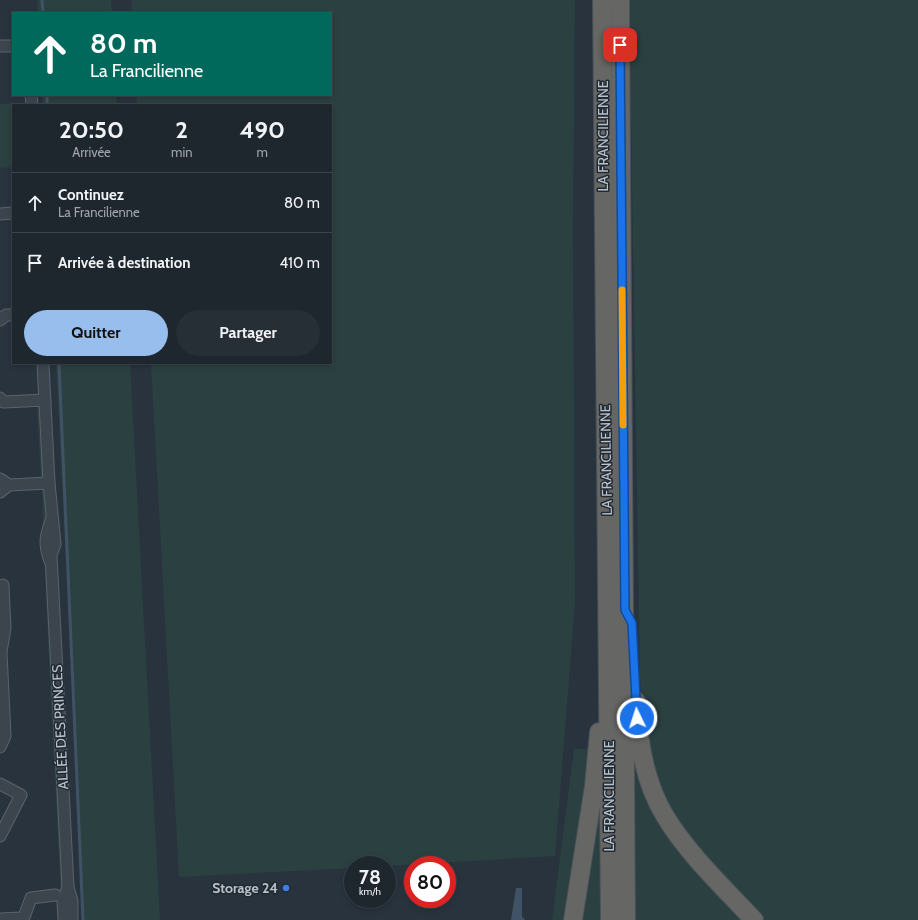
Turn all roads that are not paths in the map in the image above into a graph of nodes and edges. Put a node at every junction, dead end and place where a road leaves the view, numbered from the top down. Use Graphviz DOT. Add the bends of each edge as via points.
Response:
graph roads {
  1 [pos="602,0"];
  2 [pos="620,0"];
  3 [pos="0,46"];
  4 [pos="12,46"];
  5 [pos="12,213"];
  6 [pos="0,214"];
  7 [pos="43,364"];
  8 [pos="45,400"];
  9 [pos="1,402"];
  10 [pos="5,482"];
  11 [pos="49,483"];
  12 [pos="0,492"];
  13 [pos="3,585"];
  14 [pos="625,610"];
  15 [pos="609,677"];
  16 [pos="0,747"];
  17 [pos="0,784"];
  18 [pos="0,836"];
  19 [pos="68,887"];
  20 [pos="55,895"];
  21 [pos="0,919"];
  22 [pos="23,919"];
  23 [pos="64,920"];
  24 [pos="72,920"];
  25 [pos="573,920"];
  26 [pos="610,920"];
  27 [pos="626,920"];
  28 [pos="754,920"];
  1 -- 15 [label="highway, LA FRANCILIENNE"];
  2 -- 14 [label="highway, LA FRANCILIENNE"];
  3 -- 4 [label="street"];
  5 -- 6 [label="street"];
  7 -- 8 [label="street, ALLÉE DES PRINCES"];
  8 -- 9 [label="street"];
  8 -- 11 [label="street, ALLÉE DES PRINCES"];
  10 -- 11 [label="street"];
  10 -- 12 [label="street"];
  11 -- 19 [label="street, ALLÉE DES PRINCES" via="52,518 46,531 46,551 53,566"];
  13 -- 16 [label="street" via="5,628 1,652 5,736"];
  14 -- 27 [label="highway, LA FRANCILIENNE"];
  14 -- 28 [label="highway" via="632,623 637,718 641,750 650,783 664,816 699,861"];
  15 -- 25 [label="highway" via="601,695 594,786"];
  15 -- 26 [label="highway, LA FRANCILIENNE"];
  17 -- 18 [label="street" via="20,795"];
  19 -- 23 [label="street, ALLÉE DES PRINCES" via="63,901"];
  19 -- 24 [label="street, ALLÉE DES PRINCES" via="72,901"];
  20 -- 22 [label="street" via="31,898"];
  21 -- 22 [label="street"];
}
